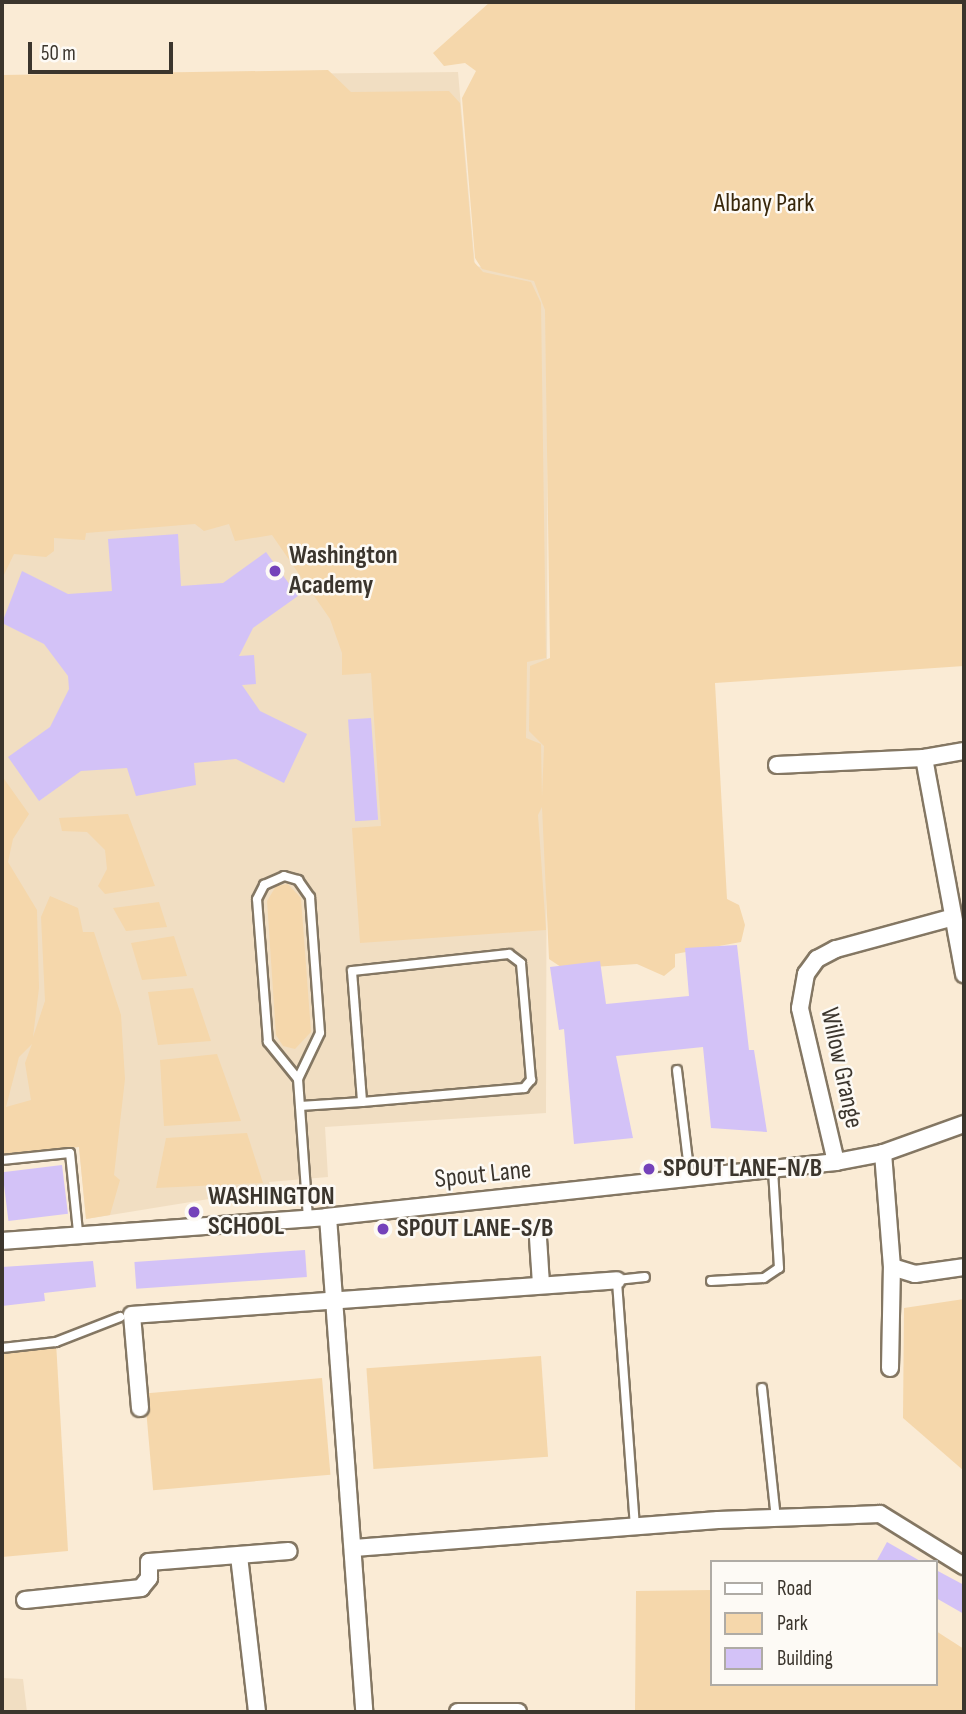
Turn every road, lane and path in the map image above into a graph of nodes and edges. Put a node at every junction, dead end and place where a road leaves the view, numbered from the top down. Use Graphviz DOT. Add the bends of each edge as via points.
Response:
graph roads {
  1 [pos="964,751"];
  2 [pos="924,758"];
  3 [pos="777,765"];
  4 [pos="950,918"];
  5 [pos="964,974"];
  6 [pos="677,1070"];
  7 [pos="298,1079"];
  8 [pos="362,1102"];
  9 [pos="300,1106"];
  10 [pos="964,1124"];
  11 [pos="883,1153"];
  12 [pos="2,1160"];
  13 [pos="836,1162"];
  14 [pos="773,1169"];
  15 [pos="690,1178"];
  16 [pos="328,1217"];
  17 [pos="308,1218"];
  18 [pos="78,1232"];
  19 [pos="538,1238"];
  20 [pos="2,1241"];
  21 [pos="892,1267"];
  22 [pos="964,1267"];
  23 [pos="645,1278"];
  24 [pos="617,1280"];
  25 [pos="711,1281"];
  26 [pos="541,1285"];
  27 [pos="335,1300"];
  28 [pos="120,1317"];
  29 [pos="2,1348"];
  30 [pos="890,1368"];
  31 [pos="762,1388"];
  32 [pos="140,1408"];
  33 [pos="776,1518"];
  34 [pos="635,1527"];
  35 [pos="354,1548"];
  36 [pos="289,1551"];
  37 [pos="239,1556"];
  38 [pos="964,1566"];
  39 [pos="25,1600"];
  40 [pos="257,1712"];
  41 [pos="364,1712"];
  42 [pos="458,1712"];
  43 [pos="518,1712"];
  1 -- 2 [label="street"];
  2 -- 3 [label="street"];
  2 -- 4 [label="street"];
  4 -- 5 [label="street"];
  4 -- 13 [label="street, Willow Grange" via="836,949 817,959 806,974 800,1008"];
  6 -- 15 [label="lane"];
  7 -- 7 [label="lane" via="320,1033 310,897 304,884 284,876 264,885 257,899 268,1042"];
  7 -- 9 [label="lane"];
  8 -- 8 [label="lane" via="352,971 509,954 521,963 531,1080 524,1088"];
  8 -- 9 [label="lane"];
  9 -- 17 [label="lane"];
  10 -- 11 [label="street, Spout Lane"];
  11 -- 13 [label="street, Spout Lane"];
  11 -- 21 [label="street"];
  12 -- 18 [label="lane" via="70,1153"];
  13 -- 14 [label="street, Spout Lane"];
  14 -- 15 [label="street, Spout Lane"];
  14 -- 25 [label="lane" via="779,1268 764,1278"];
  15 -- 16 [label="street, Spout Lane"];
  16 -- 17 [label="street, Spout Lane"];
  16 -- 27 [label="street"];
  17 -- 18 [label="street, Spout Lane"];
  18 -- 20 [label="street, Spout Lane"];
  19 -- 26 [label="street"];
  21 -- 22 [label="street" via="915,1274"];
  21 -- 30 [label="street"];
  23 -- 24 [label="lane"];
  24 -- 26 [label="street"];
  24 -- 34 [label="lane"];
  26 -- 27 [label="street"];
  27 -- 32 [label="street" via="132,1315"];
  27 -- 35 [label="street"];
  28 -- 29 [label="lane" via="56,1342"];
  31 -- 33 [label="lane"];
  33 -- 34 [label="street"];
  33 -- 38 [label="street" via="880,1514"];
  34 -- 35 [label="street"];
  35 -- 41 [label="street"];
  36 -- 37 [label="street"];
  37 -- 39 [label="street" via="149,1562 149,1578 141,1588"];
  37 -- 40 [label="street"];
  42 -- 43 [label="street"];
}
